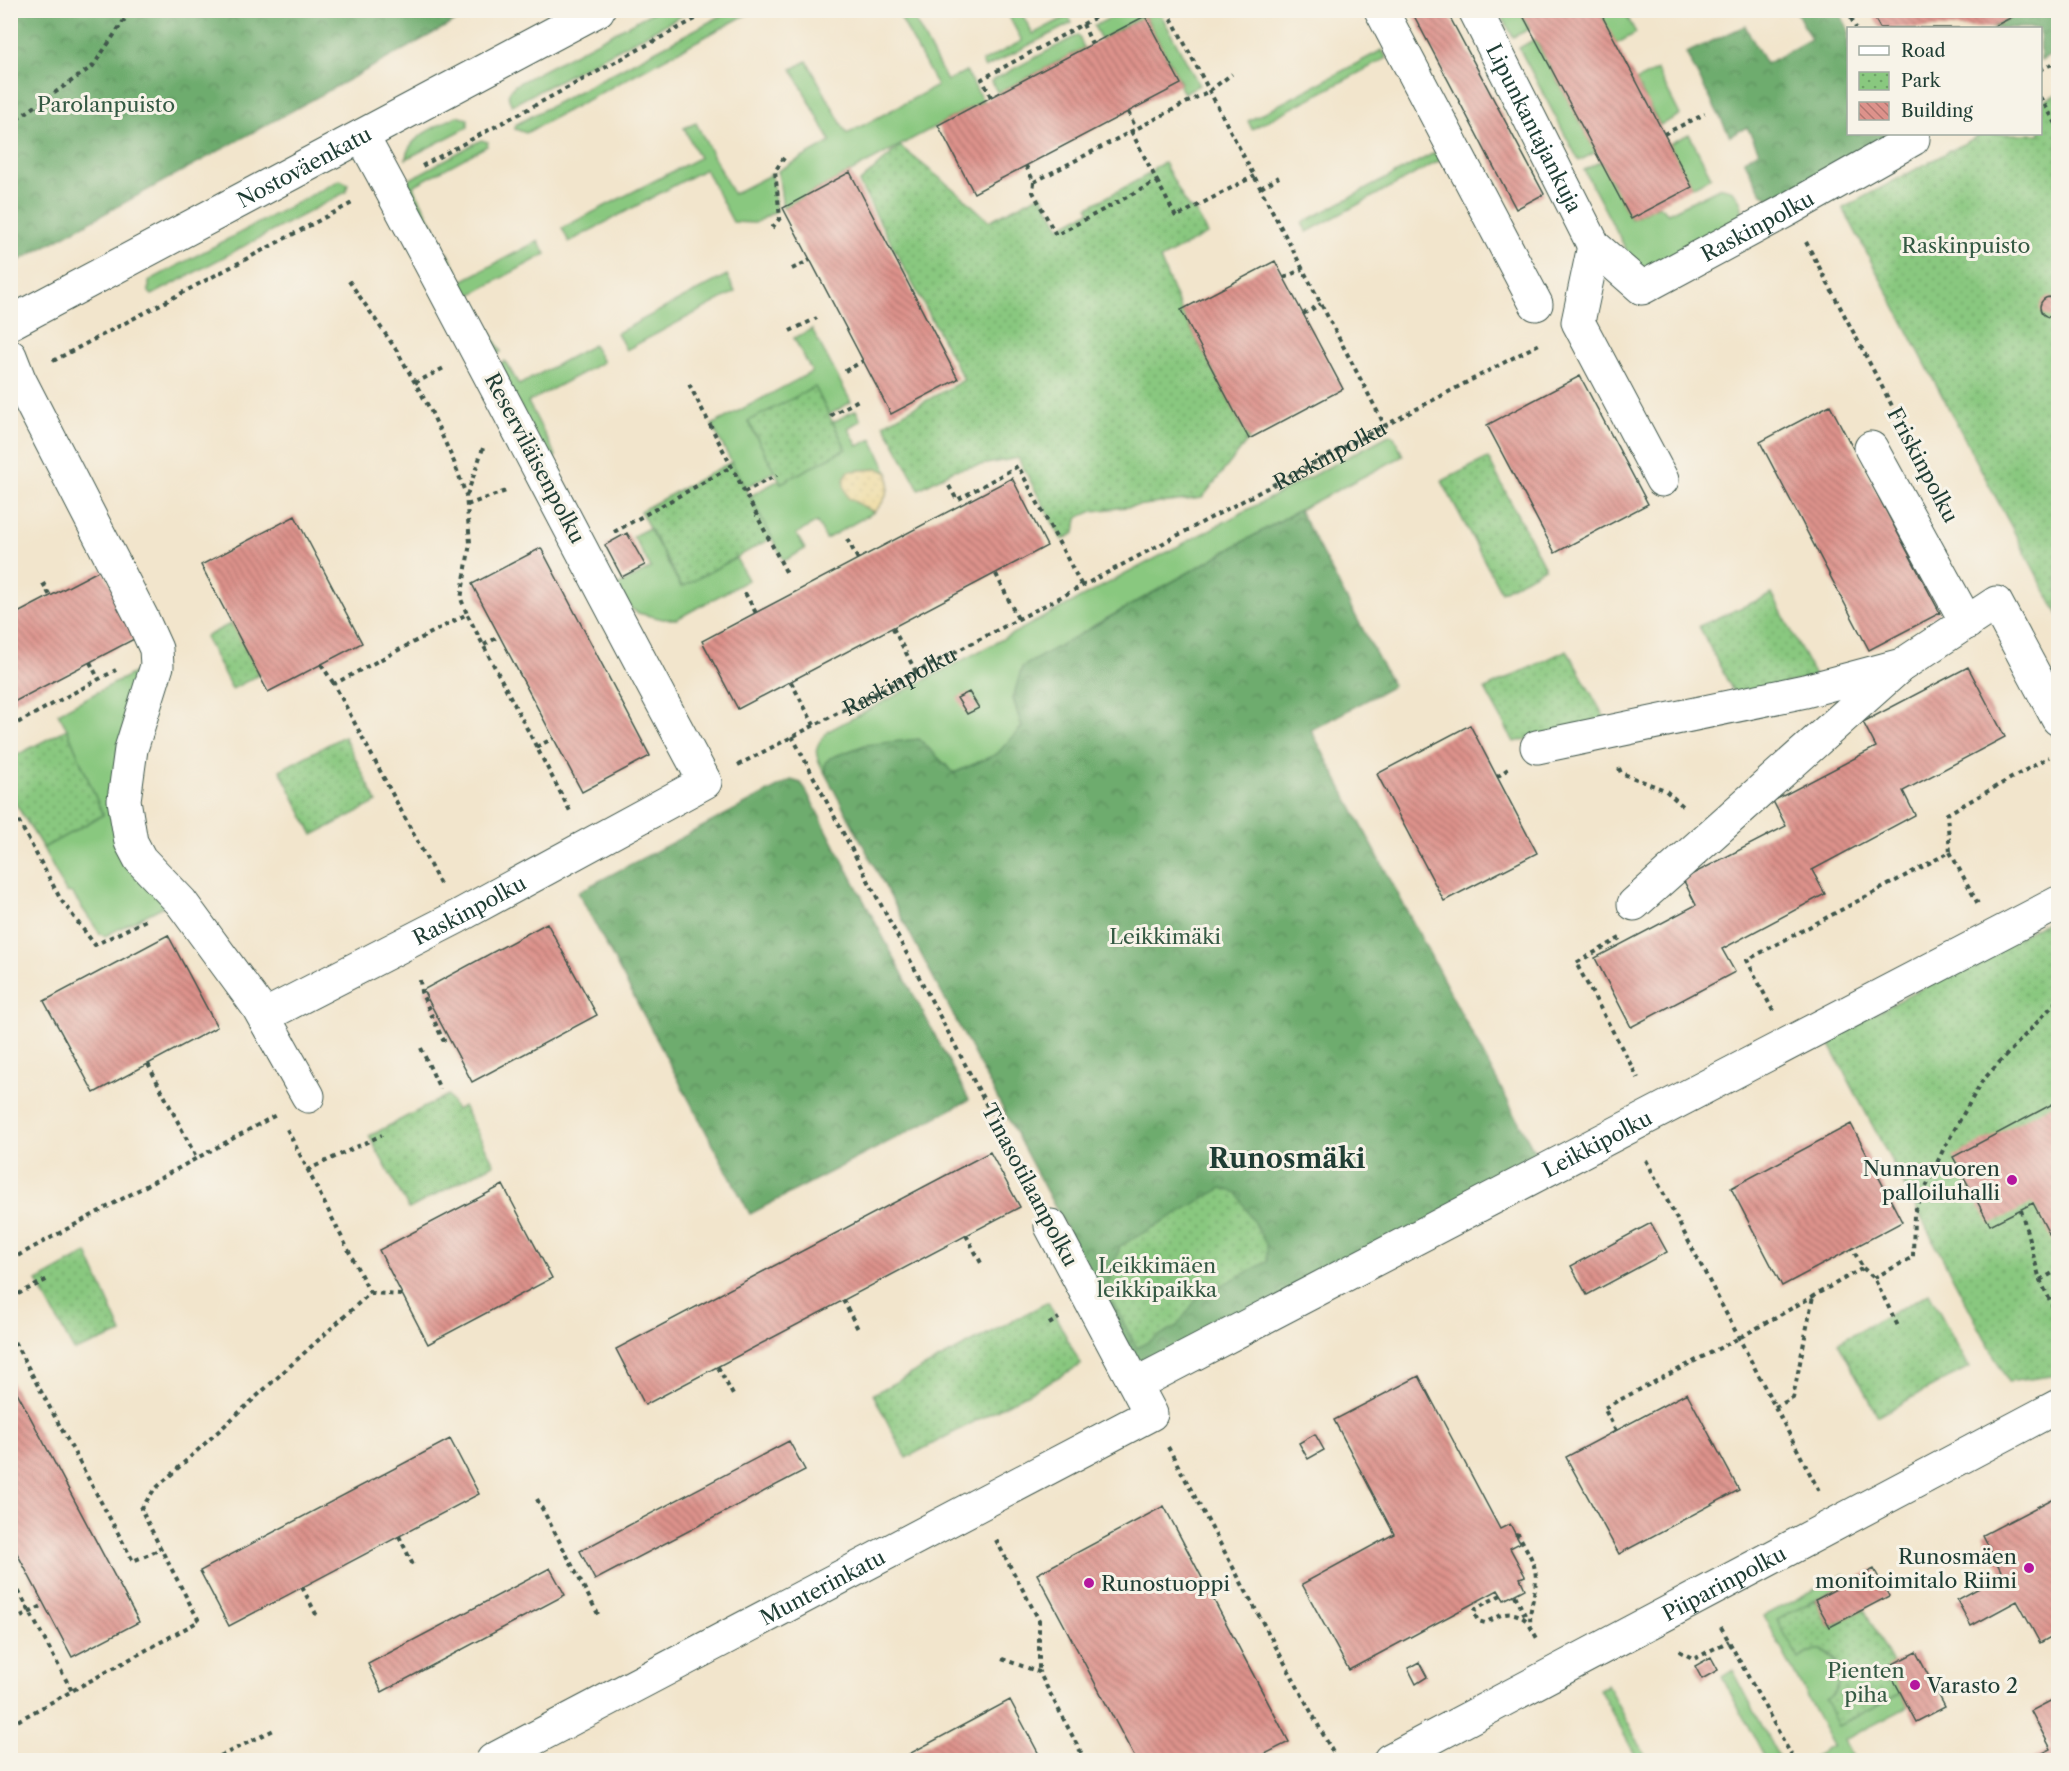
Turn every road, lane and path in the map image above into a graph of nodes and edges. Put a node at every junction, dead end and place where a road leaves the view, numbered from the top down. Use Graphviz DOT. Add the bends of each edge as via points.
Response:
graph roads {
  1 [pos="130,10"];
  2 [pos="598,10"];
  3 [pos="1108,10"];
  4 [pos="1167,10"];
  5 [pos="1381,10"];
  6 [pos="1475,10"];
  7 [pos="1847,10"];
  8 [pos="1083,24"];
  9 [pos="1856,27"];
  10 [pos="1092,44"];
  11 [pos="2058,61"];
  12 [pos="2042,69"];
  13 [pos="1232,74"];
  14 [pos="1209,91"];
  15 [pos="991,97"];
  16 [pos="2042,100"];
  17 [pos="1128,112"];
  18 [pos="1705,114"];
  19 [pos="10,124"];
  20 [pos="2058,127"];
  21 [pos="1134,129"];
  22 [pos="1664,134"];
  23 [pos="362,136"];
  24 [pos="1912,139"];
  25 [pos="784,159"];
  26 [pos="1026,166"];
  27 [pos="1254,176"];
  28 [pos="1279,177"];
  29 [pos="1157,181"];
  30 [pos="1034,182"];
  31 [pos="1261,188"];
  32 [pos="1789,209"];
  33 [pos="772,228"];
  34 [pos="1594,246"];
  35 [pos="810,260"];
  36 [pos="1302,268"];
  37 [pos="792,269"];
  38 [pos="1284,278"];
  39 [pos="349,281"];
  40 [pos="1321,304"];
  41 [pos="1536,304"];
  42 [pos="1303,314"];
  43 [pos="817,318"];
  44 [pos="1578,322"];
  45 [pos="10,323"];
  46 [pos="790,332"];
  47 [pos="10,356"];
  48 [pos="864,361"];
  49 [pos="845,371"];
  50 [pos="689,384"];
  51 [pos="860,399"];
  52 [pos="830,416"];
  53 [pos="1385,426"];
  54 [pos="1904,430"];
  55 [pos="1871,448"];
  56 [pos="731,467"];
  57 [pos="777,475"];
  58 [pos="1662,480"];
  59 [pos="949,486"];
  60 [pos="744,492"];
  61 [pos="957,500"];
  62 [pos="960,505"];
  63 [pos="848,539"];
  64 [pos="583,549"];
  65 [pos="858,559"];
  66 [pos="786,572"];
  67 [pos="996,574"];
  68 [pos="44,583"];
  69 [pos="1082,586"];
  70 [pos="745,593"];
  71 [pos="50,596"];
  72 [pos="756,613"];
  73 [pos="467,614"];
  74 [pos="1018,619"];
  75 [pos="1966,623"];
  76 [pos="893,628"];
  77 [pos="500,636"];
  78 [pos="484,645"];
  79 [pos="156,649"];
  80 [pos="90,662"];
  81 [pos="321,664"];
  82 [pos="1902,665"];
  83 [pos="916,672"];
  84 [pos="99,680"];
  85 [pos="791,682"];
  86 [pos="334,684"];
  87 [pos="2058,719"];
  88 [pos="814,725"];
  89 [pos="10,726"];
  90 [pos="1609,733"];
  91 [pos="792,736"];
  92 [pos="554,738"];
  93 [pos="536,747"];
  94 [pos="1537,747"];
  95 [pos="2058,751"];
  96 [pos="705,782"];
  97 [pos="10,805"];
  98 [pos="1714,833"];
  99 [pos="588,847"];
  100 [pos="1950,852"];
  101 [pos="181,902"];
  102 [pos="2058,903"];
  103 [pos="1634,904"];
  104 [pos="457,917"];
  105 [pos="1995,936"];
  106 [pos="416,937"];
  107 [pos="2058,1000"];
  108 [pos="264,1016"];
  109 [pos="448,1037"];
  110 [pos="1618,1040"];
  111 [pos="1790,1044"];
  112 [pos="421,1048"];
  113 [pos="148,1064"];
  114 [pos="441,1089"];
  115 [pos="308,1096"];
  116 [pos="1629,1127"];
  117 [pos="382,1135"];
  118 [pos="197,1159"];
  119 [pos="307,1170"];
  120 [pos="2021,1210"];
  121 [pos="1051,1226"];
  122 [pos="966,1235"];
  123 [pos="1852,1248"];
  124 [pos="10,1260"];
  125 [pos="981,1263"];
  126 [pos="1863,1268"];
  127 [pos="2058,1270"];
  128 [pos="1874,1278"];
  129 [pos="48,1280"];
  130 [pos="2040,1280"];
  131 [pos="370,1293"];
  132 [pos="402,1295"];
  133 [pos="1814,1295"];
  134 [pos="10,1298"];
  135 [pos="843,1300"];
  136 [pos="2058,1317"];
  137 [pos="1898,1326"];
  138 [pos="858,1329"];
  139 [pos="10,1334"];
  140 [pos="1739,1338"];
  141 [pos="718,1367"];
  142 [pos="1136,1384"];
  143 [pos="733,1395"];
  144 [pos="2058,1406"];
  145 [pos="1775,1407"];
  146 [pos="1151,1414"];
  147 [pos="1616,1431"];
  148 [pos="537,1499"];
  149 [pos="1836,1524"];
  150 [pos="1515,1534"];
  151 [pos="399,1536"];
  152 [pos="996,1540"];
  153 [pos="161,1549"];
  154 [pos="413,1564"];
  155 [pos="10,1575"];
  156 [pos="302,1587"];
  157 [pos="1704,1594"];
  158 [pos="1500,1595"];
  159 [pos="45,1605"];
  160 [pos="30,1612"];
  161 [pos="317,1616"];
  162 [pos="599,1616"];
  163 [pos="13,1621"];
  164 [pos="1527,1621"];
  165 [pos="1531,1628"];
  166 [pos="1729,1641"];
  167 [pos="1671,1648"];
  168 [pos="1002,1659"];
  169 [pos="1039,1672"];
  170 [pos="72,1691"];
  171 [pos="10,1725"];
  172 [pos="276,1728"];
  173 [pos="212,1760"];
  174 [pos="493,1761"];
  175 [pos="1085,1761"];
  176 [pos="1337,1761"];
  177 [pos="1390,1761"];
  178 [pos="1794,1761"];
  1 -- 19 [label="path" via="93,66"];
  2 -- 23 [label="street, Nostoväenkatu"];
  3 -- 8 [label="path"];
  4 -- 14 [label="path"];
  5 -- 41 [label="street"];
  6 -- 34 [label="street, Lipunkantajankuja"];
  7 -- 9 [label="path"];
  8 -- 10 [label="path"];
  8 -- 15 [label="path" via="982,79"];
  11 -- 12 [label="path"];
  13 -- 14 [label="path"];
  14 -- 21 [label="path"];
  14 -- 27 [label="path"];
  16 -- 20 [label="path"];
  17 -- 21 [label="path"];
  18 -- 22 [label="path"];
  21 -- 29 [label="path"];
  21 -- 30 [label="path"];
  23 -- 45 [label="street, Nostoväenkatu"];
  23 -- 64 [label="street, Reserviläisenpolku"];
  24 -- 32 [label="street, Raskinpolku"];
  25 -- 33 [label="path" via="775,171 780,218"];
  26 -- 30 [label="path"];
  27 -- 29 [label="path" via="1176,217"];
  27 -- 31 [label="path"];
  28 -- 31 [label="path"];
  29 -- 30 [label="path" via="1056,235 1034,192"];
  31 -- 36 [label="path"];
  32 -- 34 [label="street, Raskinpolku" via="1642,288"];
  32 -- 54 [label="path, Friskinpolku"];
  34 -- 44 [label="street"];
  35 -- 37 [label="path"];
  36 -- 38 [label="path"];
  36 -- 40 [label="path"];
  39 -- 73 [label="path" via="397,351 430,409 466,495 470,543 461,599"];
  40 -- 42 [label="path"];
  40 -- 53 [label="path"];
  43 -- 46 [label="path"];
  44 -- 53 [label="path, Raskinpolku"];
  44 -- 58 [label="street"];
  47 -- 79 [label="street"];
  48 -- 49 [label="path"];
  50 -- 56 [label="path"];
  51 -- 52 [label="path"];
  53 -- 69 [label="path, Raskinpolku"];
  55 -- 75 [label="street"];
  56 -- 60 [label="path"];
  56 -- 64 [label="path"];
  57 -- 60 [label="path"];
  59 -- 61 [label="path"];
  60 -- 66 [label="path"];
  61 -- 62 [label="path"];
  61 -- 69 [label="path" via="1018,466"];
  63 -- 65 [label="path"];
  64 -- 96 [label="street, Reserviläisenpolku"];
  67 -- 74 [label="path"];
  68 -- 71 [label="path"];
  69 -- 74 [label="path, Raskinpolku"];
  70 -- 72 [label="path"];
  73 -- 78 [label="path"];
  73 -- 86 [label="path"];
  74 -- 83 [label="path, Raskinpolku"];
  75 -- 82 [label="street"];
  75 -- 87 [label="street" via="1996,603"];
  76 -- 83 [label="path"];
  77 -- 78 [label="path"];
  78 -- 93 [label="path"];
  79 -- 84 [label="path"];
  79 -- 101 [label="street" via="157,666 150,694 131,749 124,800 126,823 140,860"];
  80 -- 84 [label="path"];
  81 -- 86 [label="path"];
  82 -- 90 [label="street" via="1805,691"];
  82 -- 98 [label="street"];
  83 -- 88 [label="path, Raskinpolku"];
  84 -- 89 [label="path"];
  85 -- 88 [label="path"];
  86 -- 104 [label="path"];
  88 -- 91 [label="path, Raskinpolku"];
  90 -- 94 [label="street"];
  90 -- 98 [label="path" via="1621,773 1665,790"];
  91 -- 96 [label="path, Raskinpolku"];
  91 -- 121 [label="path, Tinasotilaanpolku"];
  92 -- 93 [label="path"];
  93 -- 99 [label="path"];
  95 -- 100 [label="path" via="1947,814"];
  96 -- 99 [label="street, Raskinpolku"];
  97 -- 101 [label="path" via="61,900 95,945"];
  98 -- 103 [label="street"];
  99 -- 104 [label="street, Raskinpolku"];
  100 -- 105 [label="path"];
  100 -- 111 [label="path" via="1747,960"];
  101 -- 108 [label="street"];
  102 -- 105 [label="street, Leikkipolku"];
  103 -- 110 [label="path" via="1644,925 1576,963"];
  104 -- 106 [label="street, Raskinpolku"];
  105 -- 111 [label="street, Leikkipolku"];
  106 -- 108 [label="street, Raskinpolku"];
  106 -- 109 [label="path" via="421,992 443,1040"];
  107 -- 128 [label="path" via="1982,1081 1943,1150 1914,1213 1912,1257"];
  108 -- 115 [label="street"];
  111 -- 116 [label="street, Leikkipolku"];
  112 -- 114 [label="path"];
  113 -- 118 [label="path"];
  116 -- 140 [label="path"];
  116 -- 142 [label="street, Leikkipolku"];
  117 -- 119 [label="path"];
  118 -- 119 [label="path" via="278,1113"];
  118 -- 124 [label="path"];
  119 -- 131 [label="path"];
  120 -- 130 [label="path"];
  121 -- 142 [label="street, Tinasotilaanpolku"];
  122 -- 125 [label="path"];
  123 -- 126 [label="path"];
  126 -- 128 [label="path"];
  126 -- 133 [label="path"];
  127 -- 130 [label="path"];
  128 -- 137 [label="path"];
  129 -- 134 [label="path"];
  130 -- 136 [label="path"];
  131 -- 132 [label="path"];
  131 -- 153 [label="path" via="154,1490 141,1509"];
  133 -- 140 [label="path"];
  133 -- 145 [label="path" via="1793,1398"];
  135 -- 138 [label="path"];
  139 -- 153 [label="path" via="133,1561"];
  140 -- 145 [label="path"];
  140 -- 147 [label="path" via="1604,1408"];
  141 -- 143 [label="path"];
  142 -- 146 [label="street, Tinasotilaanpolku"];
  144 -- 149 [label="street, Piiparinpolku"];
  145 -- 149 [label="path"];
  146 -- 174 [label="street, Munterinkatu"];
  146 -- 176 [label="path"];
  148 -- 162 [label="path"];
  149 -- 157 [label="street, Piiparinpolku"];
  150 -- 165 [label="path" via="1519,1535 1536,1573"];
  151 -- 154 [label="path"];
  152 -- 169 [label="path" via="1039,1620"];
  153 -- 170 [label="path" via="199,1621"];
  155 -- 160 [label="path"];
  156 -- 161 [label="path"];
  157 -- 166 [label="path"];
  157 -- 177 [label="street, Piiparinpolku"];
  158 -- 164 [label="path" via="1476,1608 1478,1621 1485,1623 1505,1613"];
  159 -- 160 [label="path"];
  160 -- 163 [label="path"];
  160 -- 170 [label="path"];
  166 -- 167 [label="path" via="1694,1659"];
  166 -- 178 [label="path"];
  168 -- 169 [label="path"];
  169 -- 175 [label="path"];
  170 -- 171 [label="path"];
  172 -- 173 [label="path"];
}
